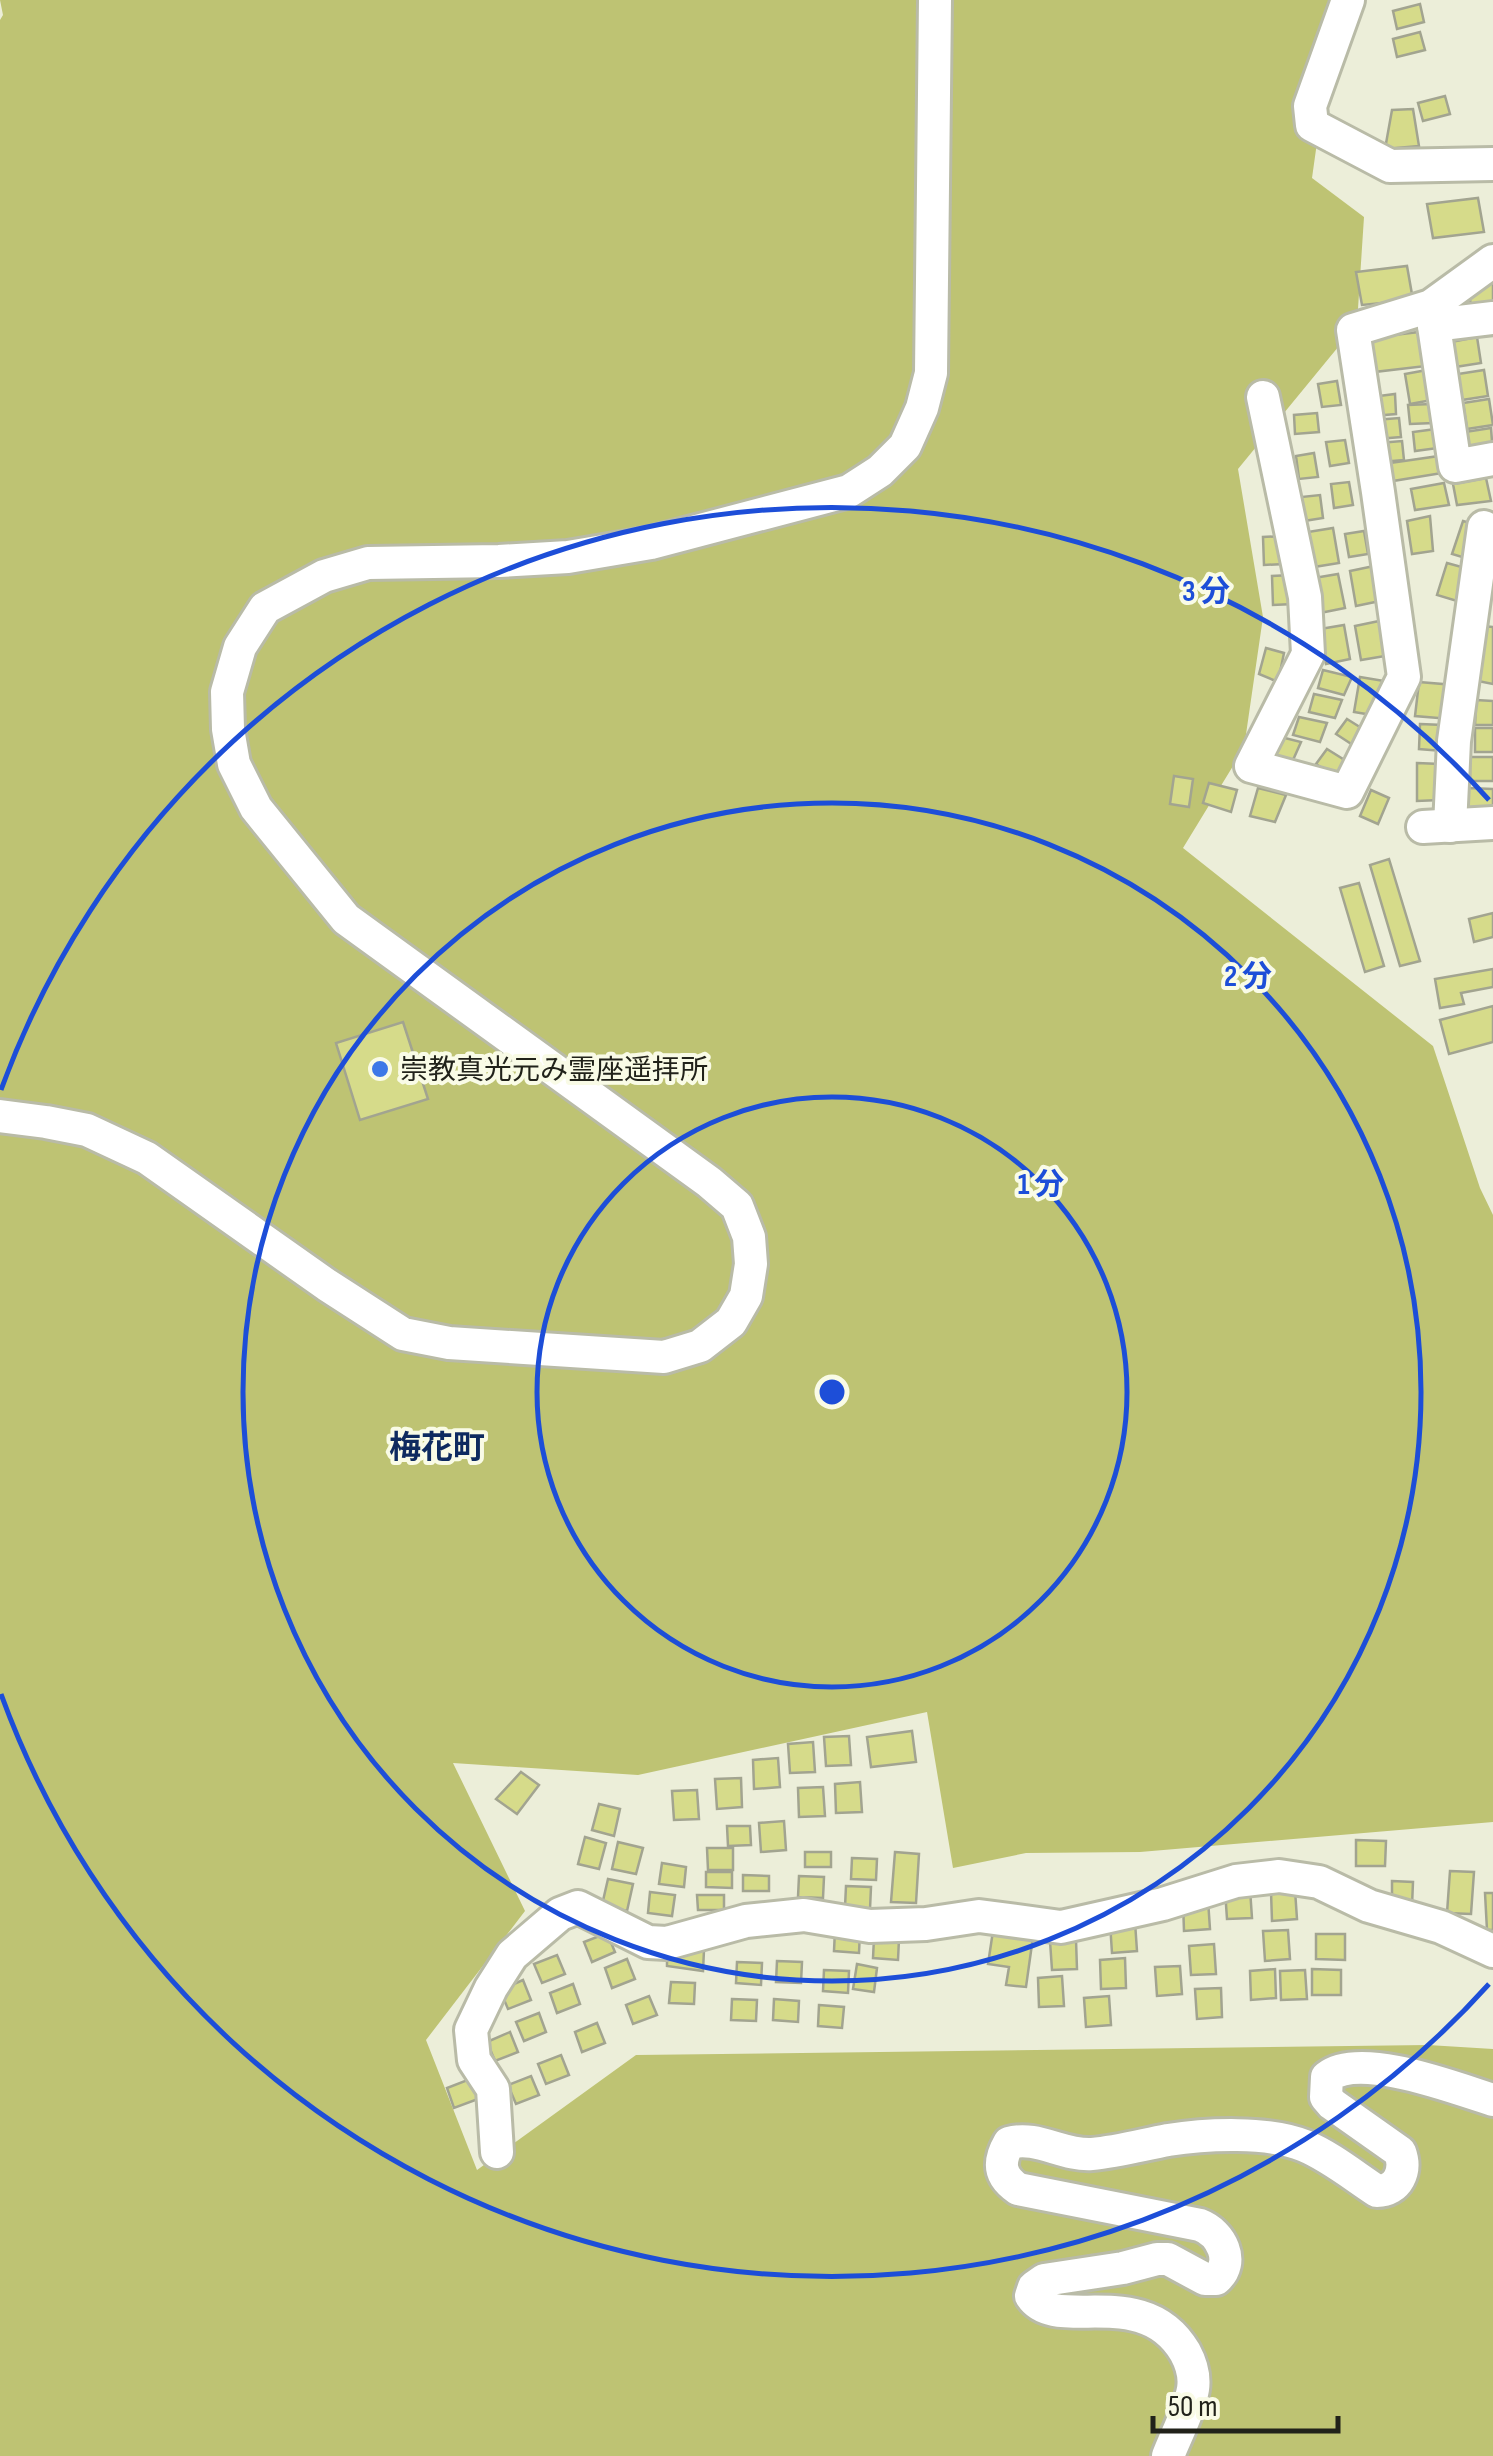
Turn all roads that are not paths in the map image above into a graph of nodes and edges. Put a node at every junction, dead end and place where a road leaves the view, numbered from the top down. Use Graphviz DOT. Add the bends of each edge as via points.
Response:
graph roads {
  1 [pos="935,0"];
  2 [pos="1348,0"];
  3 [pos="1493,164"];
  4 [pos="1493,261"];
  5 [pos="1433,316"];
  6 [pos="1493,318"];
  7 [pos="1263,397"];
  8 [pos="1493,459"];
  9 [pos="1484,527"];
  10 [pos="1493,823"];
  11 [pos="0,1116"];
  12 [pos="1493,1951"];
  13 [pos="1493,2100"];
  14 [pos="497,2152"];
  15 [pos="1168,2456"];
  1 -- 11 [label="street" via="931,373 905,446 880,471 849,491 651,543 568,557 368,563 324,576 265,608 240,647 227,692 234,764 256,808 346,920 736,1206 751,1264 746,1296 731,1322 700,1346 664,1357 448,1343 404,1334 147,1158 88,1130"];
  2 -- 3 [label="street" via="1310,106 1312,125 1390,166"];
  4 -- 5 [label="street"];
  5 -- 6 [label="street"];
  5 -- 7 [label="street" via="1353,330 1404,676 1346,792 1251,766 1308,654 1304,597"];
  5 -- 8 [label="street" via="1455,466"];
  9 -- 10 [label="street" via="1437,826"];
  12 -- 14 [label="street" via="1319,1882 1279,1876 1061,1927 979,1916 870,1926 804,1915 746,1921 667,1943 648,1942 578,1907 512,1955 471,2030 474,2060 493,2089"];
  13 -- 15 [label="street" via="1409,2073 1347,2068 1327,2078 1332,2104 1400,2152 1402,2171 1387,2191 1278,2138 1172,2139 1073,2154 1031,2141 1009,2143 1002,2169 1018,2190 1200,2224 1220,2240 1226,2261 1216,2279 1157,2259 1044,2280 1031,2296 1044,2308 1126,2312 1169,2330 1194,2378"];
}
